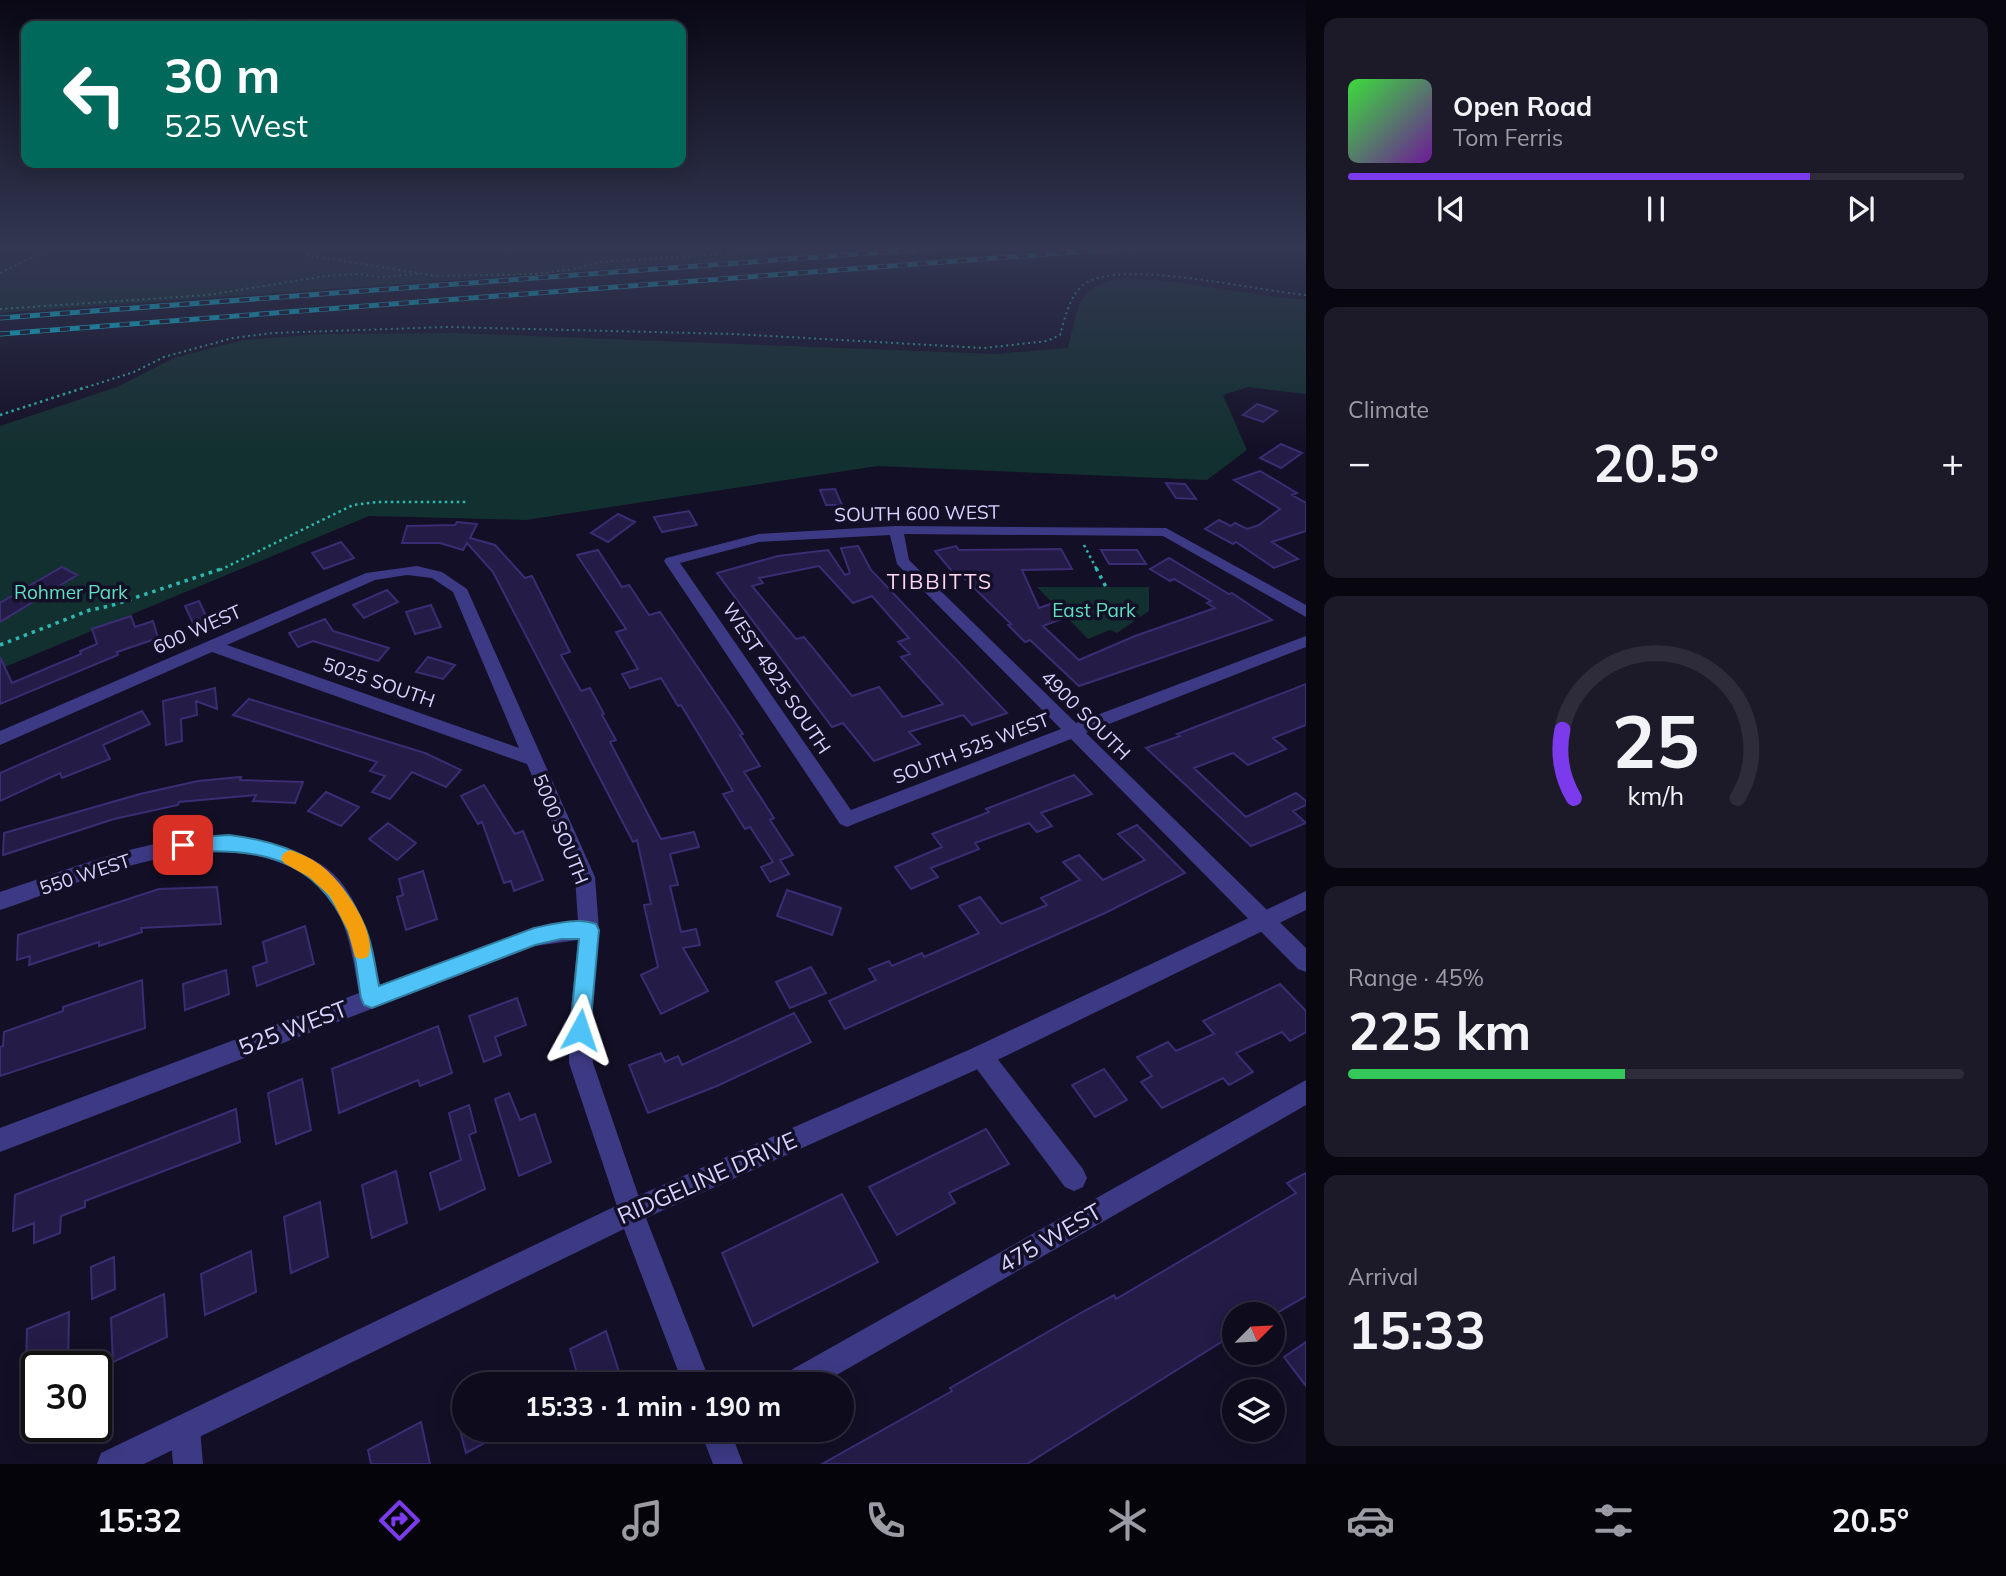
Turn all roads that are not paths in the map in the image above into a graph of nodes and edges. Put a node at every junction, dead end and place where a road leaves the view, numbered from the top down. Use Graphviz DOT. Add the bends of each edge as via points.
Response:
graph roads {
  1 [pos="895,530"];
  2 [pos="671,561"];
  3 [pos="413,568"];
  4 [pos="1306,612"];
  5 [pos="1306,641"];
  6 [pos="212,646"];
  7 [pos="1073,732"];
  8 [pos="0,738"];
  9 [pos="532,759"];
  10 [pos="847,819"];
  11 [pos="1306,900"];
  12 [pos="0,901"];
  13 [pos="1264,920"];
  14 [pos="589,930"];
  15 [pos="1306,962"];
  16 [pos="372,998"];
  17 [pos="982,1055"];
  18 [pos="1306,1092"];
  19 [pos="0,1140"];
  20 [pos="1074,1178"];
  21 [pos="631,1212"];
  22 [pos="692,1372"];
  23 [pos="815,1372"];
  24 [pos="185,1429"];
  25 [pos="720,1442"];
  26 [pos="112,1464"];
  27 [pos="188,1464"];
  28 [pos="728,1464"];
  1 -- 2 [label="street, SOUTH 600 WEST" via="759,538"];
  1 -- 4 [label="street, SOUTH 600 WEST" via="1166,532"];
  1 -- 7 [label="street, 4900 SOUTH" via="902,561"];
  2 -- 10 [label="street, WEST 4925 SOUTH"];
  3 -- 6 [label="street, 600 WEST" via="371,576"];
  3 -- 9 [label="street, 5000 SOUTH" via="441,574 458,589"];
  5 -- 7 [label="street, SOUTH 525 WEST"];
  6 -- 8 [label="street, 600 WEST"];
  6 -- 9 [label="street, 5025 SOUTH"];
  7 -- 10 [label="street, SOUTH 525 WEST"];
  7 -- 13 [label="street, 4900 SOUTH"];
  9 -- 14 [label="street, 5000 SOUTH" via="585,877"];
  11 -- 13 [label="street, RIDGELINE DRIVE"];
  12 -- 16 [label="street, 550 WEST" via="167,848 199,842 254,846 316,871 336,891 357,930"];
  13 -- 15 [label="street, 4900 SOUTH"];
  13 -- 17 [label="street, RIDGELINE DRIVE"];
  14 -- 16 [label="street, 525 WEST" via="534,937"];
  14 -- 21 [label="street, 5000 SOUTH" via="580,1063"];
  16 -- 19 [label="street, 525 WEST"];
  17 -- 20 [label="street"];
  17 -- 21 [label="street, RIDGELINE DRIVE"];
  18 -- 23 [label="street, 475 WEST"];
  21 -- 22 [label="street, 5000 SOUTH"];
  21 -- 24 [label="street, RIDGELINE DRIVE"];
  24 -- 26 [label="street, RIDGELINE DRIVE"];
  24 -- 27 [label="street"];
  25 -- 28 [label="street"];
}
